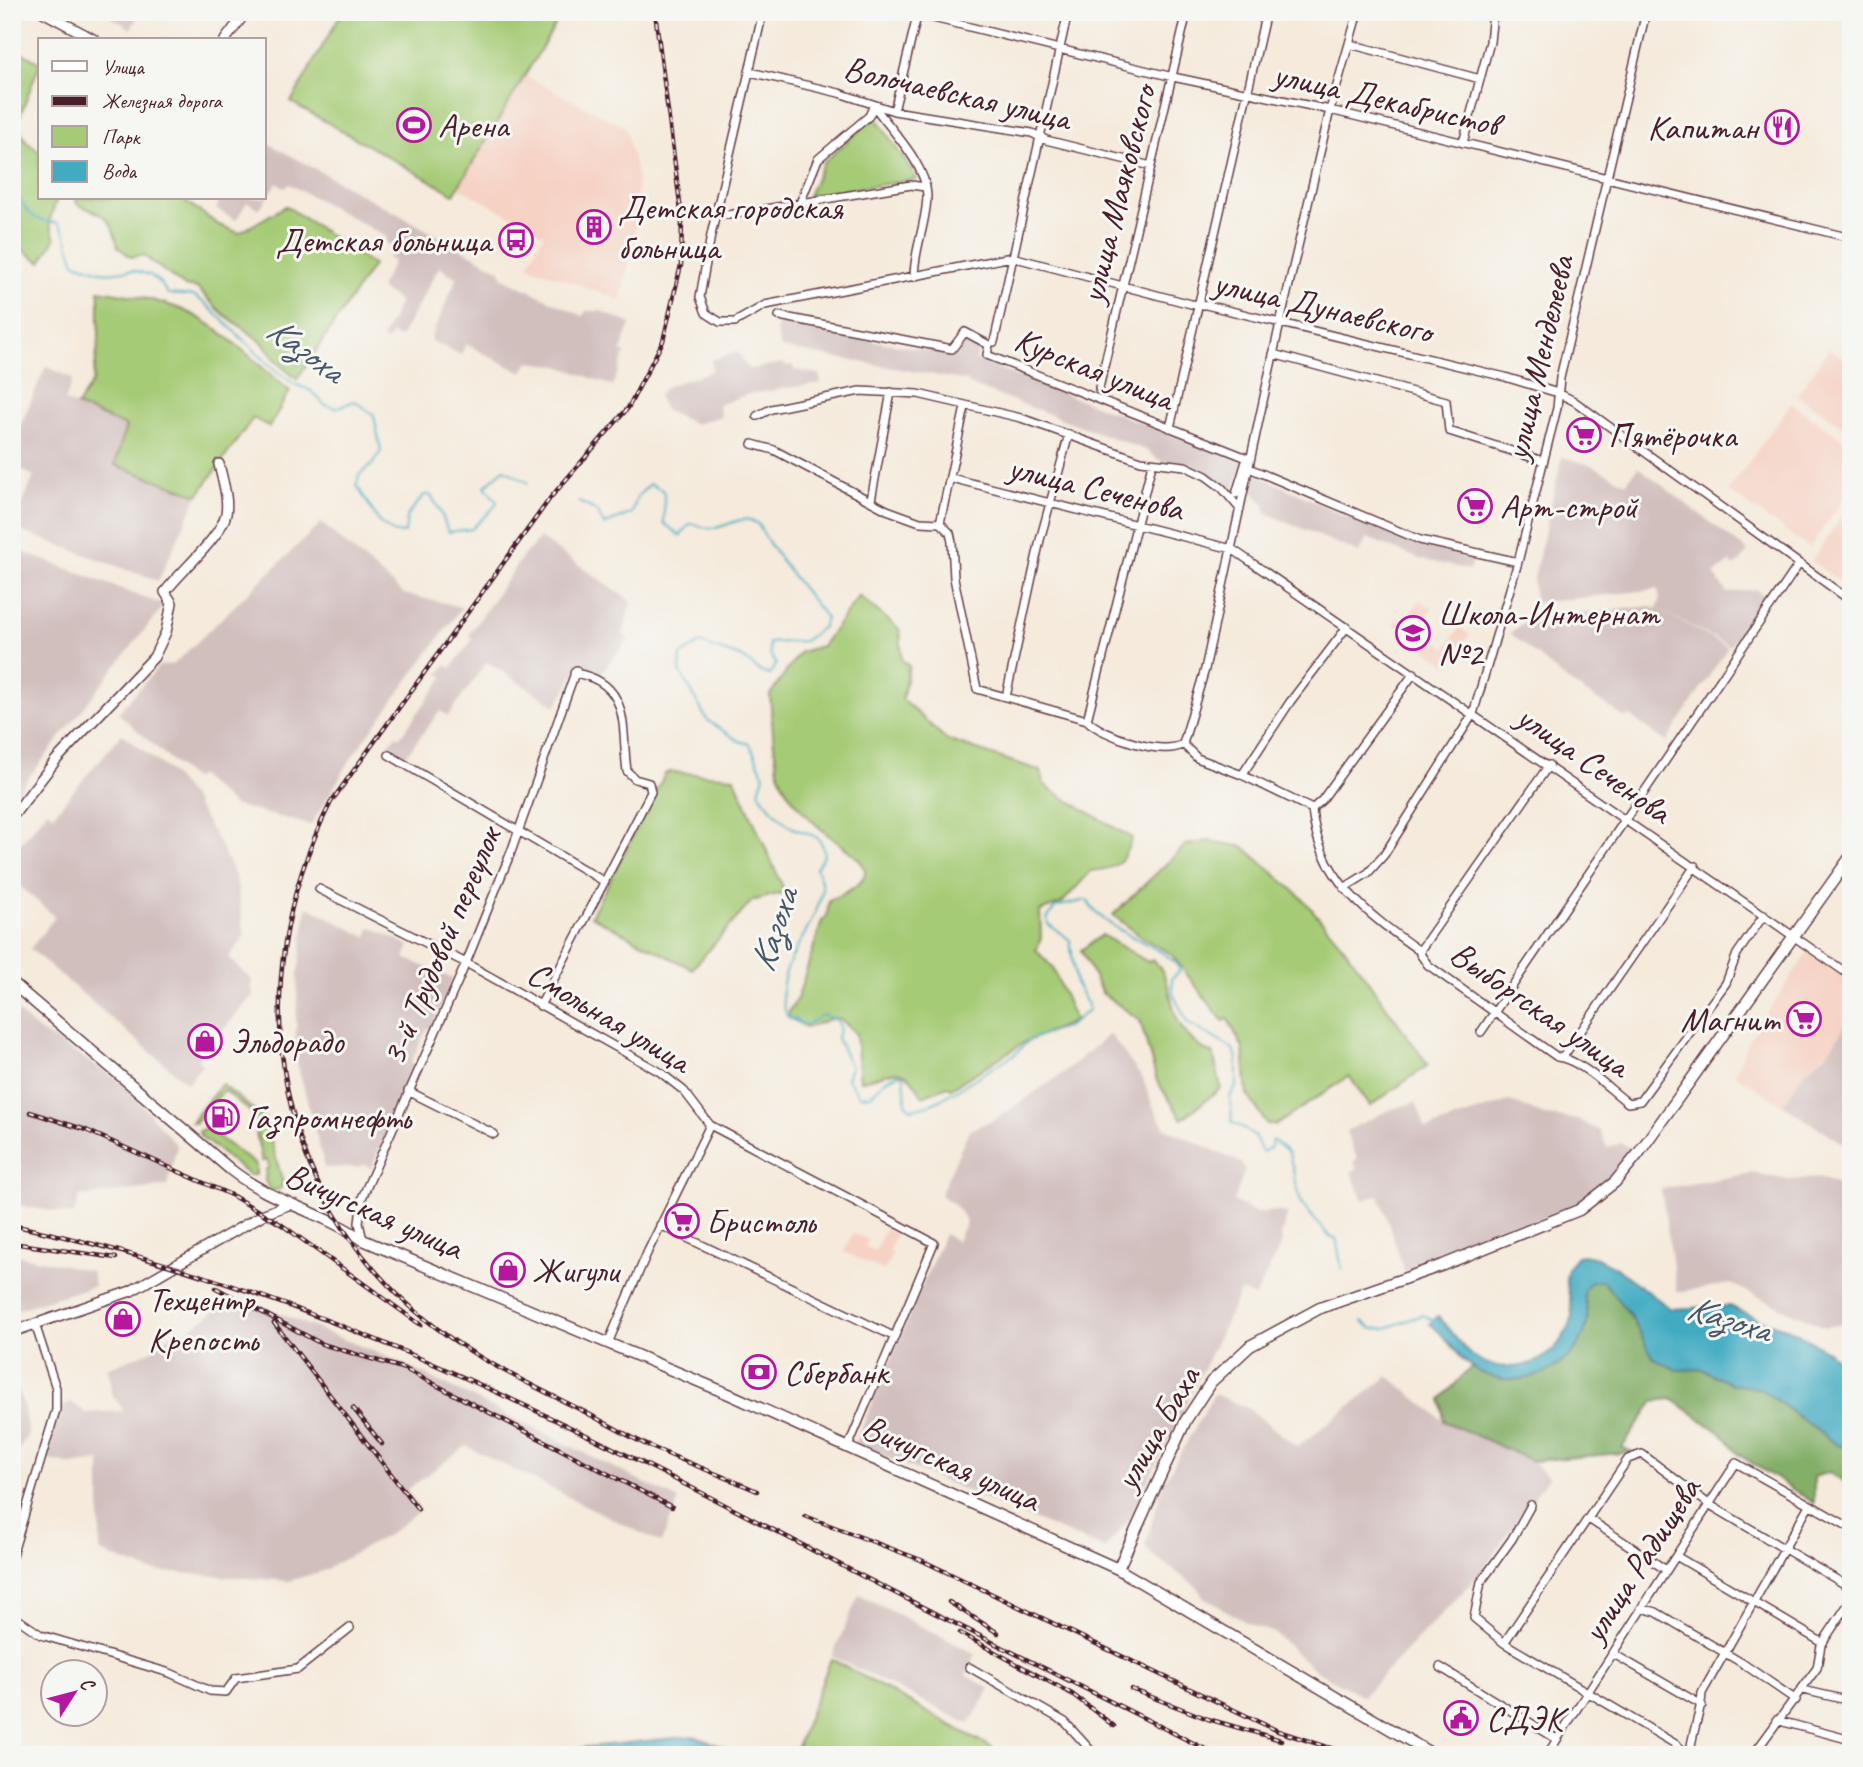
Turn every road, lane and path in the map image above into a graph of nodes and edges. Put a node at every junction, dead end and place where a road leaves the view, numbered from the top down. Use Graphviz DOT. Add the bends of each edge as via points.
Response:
graph roads {
  1 [pos="43,12"];
  2 [pos="246,12"];
  3 [pos="763,12"];
  4 [pos="1068,12"];
  5 [pos="1188,12"];
  6 [pos="1266,12"];
  7 [pos="1358,12"];
  8 [pos="1493,12"];
  9 [pos="1646,12"];
  10 [pos="915,13"];
  11 [pos="91,38"];
  12 [pos="226,38"];
  13 [pos="1350,44"];
  14 [pos="1059,48"];
  15 [pos="750,72"];
  16 [pos="1173,77"];
  17 [pos="1480,79"];
  18 [pos="1247,94"];
  19 [pos="874,105"];
  20 [pos="1330,110"];
  21 [pos="894,111"];
  22 [pos="1039,137"];
  23 [pos="1463,143"];
  24 [pos="1151,166"];
  25 [pos="1606,179"];
  26 [pos="925,187"];
  27 [pos="800,203"];
  28 [pos="717,212"];
  29 [pos="1851,238"];
  30 [pos="1012,257"];
  31 [pos="914,277"];
  32 [pos="1123,284"];
  33 [pos="1199,304"];
  34 [pos="779,316"];
  35 [pos="1280,323"];
  36 [pos="994,342"];
  37 [pos="1273,354"];
  38 [pos="1099,388"];
  39 [pos="891,392"];
  40 [pos="1558,393"];
  41 [pos="965,407"];
  42 [pos="757,416"];
  43 [pos="1170,428"];
  44 [pos="1069,434"];
  45 [pos="752,444"];
  46 [pos="1543,461"];
  47 [pos="219,464"];
  48 [pos="1152,464"];
  49 [pos="1249,468"];
  50 [pos="951,478"];
  51 [pos="1236,494"];
  52 [pos="871,500"];
  53 [pos="1050,503"];
  54 [pos="1240,509"];
  55 [pos="940,523"];
  56 [pos="1135,526"];
  57 [pos="1232,549"];
  58 [pos="1518,562"];
  59 [pos="1799,564"];
  60 [pos="1851,601"];
  61 [pos="1347,627"];
  62 [pos="1414,673"];
  63 [pos="1006,697"];
  64 [pos="1473,714"];
  65 [pos="1087,720"];
  66 [pos="1182,744"];
  67 [pos="389,755"];
  68 [pos="1549,765"];
  69 [pos="1242,775"];
  70 [pos="1312,808"];
  71 [pos="12,817"];
  72 [pos="1625,818"];
  73 [pos="519,831"];
  74 [pos="1851,856"];
  75 [pos="1695,866"];
  76 [pos="605,882"];
  77 [pos="1344,888"];
  78 [pos="319,889"];
  79 [pos="1764,915"];
  80 [pos="1795,936"];
  81 [pos="1420,950"];
  82 [pos="466,963"];
  83 [pos="1851,976"];
  84 [pos="12,982"];
  85 [pos="540,1006"];
  86 [pos="1492,1012"];
  87 [pos="1480,1032"];
  88 [pos="1563,1057"];
  89 [pos="408,1091"];
  90 [pos="710,1125"];
  91 [pos="494,1134"];
  92 [pos="288,1205"];
  93 [pos="660,1225"];
  94 [pos="363,1240"];
  95 [pos="35,1324"];
  96 [pos="12,1332"];
  97 [pos="893,1336"];
  98 [pos="608,1343"];
  99 [pos="848,1447"];
  100 [pos="1531,1505"];
  101 [pos="1710,1505"];
  102 [pos="1809,1505"];
  103 [pos="1589,1519"];
  104 [pos="1851,1528"];
  105 [pos="1784,1551"];
  106 [pos="12,1556"];
  107 [pos="1676,1556"];
  108 [pos="1118,1569"];
  109 [pos="1666,1570"];
  110 [pos="1851,1588"];
  111 [pos="1851,1600"];
  112 [pos="1755,1603"];
  113 [pos="1641,1608"];
  114 [pos="12,1615"];
  115 [pos="351,1628"];
  116 [pos="1504,1643"];
  117 [pos="1823,1643"];
  118 [pos="1612,1653"];
  119 [pos="1725,1654"];
  120 [pos="969,1667"];
  121 [pos="1440,1667"];
  122 [pos="1588,1689"];
  123 [pos="1803,1690"];
  124 [pos="1796,1700"];
  125 [pos="1851,1701"];
  126 [pos="1702,1705"];
  127 [pos="1776,1720"];
  128 [pos="1555,1738"];
  129 [pos="1851,1740"];
  130 [pos="1095,1755"];
  131 [pos="1434,1755"];
  132 [pos="1547,1755"];
  133 [pos="1689,1755"];
  134 [pos="1753,1755"];
  1 -- 11 [label="street"];
  2 -- 12 [label="street"];
  3 -- 15 [label="street"];
  4 -- 14 [label="street"];
  5 -- 16 [label="street, улица Маяковского"];
  6 -- 18 [label="street"];
  7 -- 13 [label="street"];
  8 -- 17 [label="street"];
  9 -- 25 [label="street, улица Менделеева"];
  10 -- 14 [label="street, улица Декабристов"];
  10 -- 21 [label="street"];
  13 -- 17 [label="street"];
  13 -- 20 [label="street"];
  14 -- 16 [label="street, улица Декабристов"];
  14 -- 22 [label="street"];
  15 -- 19 [label="street, Волочаевская улица"];
  15 -- 28 [label="street"];
  16 -- 18 [label="street, улица Декабристов"];
  16 -- 24 [label="street, улица Маяковского"];
  17 -- 23 [label="street"];
  18 -- 20 [label="street, улица Декабристов"];
  18 -- 33 [label="street"];
  19 -- 21 [label="street, Волочаевская улица"];
  19 -- 26 [label="street" via="916,165"];
  19 -- 27 [label="street" via="869,116 818,159"];
  20 -- 23 [label="street, улица Декабристов"];
  20 -- 35 [label="street"];
  21 -- 22 [label="street, Волочаевская улица"];
  22 -- 24 [label="street, Волочаевская улица"];
  22 -- 30 [label="street"];
  23 -- 25 [label="street, улица Декабристов"];
  24 -- 32 [label="street, улица Маяковского"];
  25 -- 29 [label="street, улица Декабристов"];
  25 -- 40 [label="street, улица Менделеева"];
  26 -- 27 [label="street" via="911,185"];
  26 -- 31 [label="street"];
  27 -- 28 [label="street" via="728,215"];
  28 -- 31 [label="street, улица Дунаевского" via="700,297 710,318 735,322 765,305"];
  30 -- 31 [label="street, улица Дунаевского"];
  30 -- 32 [label="street, улица Дунаевского"];
  30 -- 36 [label="street"];
  32 -- 33 [label="street, улица Дунаевского"];
  32 -- 38 [label="street, улица Маяковского"];
  33 -- 35 [label="street, улица Дунаевского"];
  33 -- 43 [label="street"];
  34 -- 43 [label="street, Курская улица" via="952,349 965,332 989,345 987,355"];
  35 -- 37 [label="street"];
  35 -- 40 [label="street, улица Дунаевского"];
  37 -- 46 [label="street" via="1446,401 1449,431"];
  37 -- 49 [label="street"];
  39 -- 41 [label="street, Курская улица"];
  39 -- 42 [label="street, Курская улица" via="860,391 771,409"];
  39 -- 52 [label="street"];
  40 -- 46 [label="street, улица Менделеева"];
  40 -- 59 [label="street, улица Дунаевского"];
  41 -- 44 [label="street, Курская улица"];
  41 -- 50 [label="street"];
  43 -- 51 [label="street, Курская улица" via="1247,458"];
  44 -- 48 [label="street, Курская улица"];
  44 -- 53 [label="street"];
  45 -- 52 [label="street" via="774,450"];
  46 -- 58 [label="street, улица Менделеева"];
  47 -- 71 [label="street" via="226,516 212,540 165,592 172,603 154,657 57,760"];
  48 -- 54 [label="street, Курская улица" via="1174,463 1206,476"];
  48 -- 56 [label="street"];
  49 -- 54 [label="street"];
  49 -- 58 [label="street" via="1420,540"];
  50 -- 53 [label="street, улица Сеченова"];
  50 -- 55 [label="street"];
  52 -- 55 [label="street" via="910,519"];
  53 -- 56 [label="street, улица Сеченова"];
  53 -- 63 [label="street"];
  54 -- 57 [label="street"];
  55 -- 63 [label="street" via="952,542 954,578 975,686"];
  56 -- 57 [label="street, улица Сеченова"];
  56 -- 65 [label="street"];
  57 -- 61 [label="street, улица Сеченова"];
  57 -- 66 [label="street" via="1205,669"];
  58 -- 64 [label="street, улица Менделеева"];
  59 -- 60 [label="street, улица Дунаевского"];
  59 -- 72 [label="street"];
  61 -- 62 [label="street, улица Сеченова"];
  61 -- 69 [label="street"];
  62 -- 64 [label="street, улица Сеченова"];
  62 -- 70 [label="street"];
  63 -- 65 [label="street"];
  64 -- 68 [label="street, улица Сеченова"];
  64 -- 77 [label="street, улица Менделеева" via="1384,855 1368,873"];
  65 -- 66 [label="street" via="1120,740 1170,748"];
  66 -- 69 [label="street" via="1197,758"];
  67 -- 73 [label="street"];
  68 -- 72 [label="street, улица Сеченова"];
  68 -- 81 [label="street"];
  69 -- 70 [label="street"];
  70 -- 77 [label="street, Выборгская улица" via="1322,853"];
  72 -- 75 [label="street, улица Сеченова"];
  72 -- 86 [label="street"];
  73 -- 76 [label="street"];
  73 -- 76 [label="street, 3-й Трудовой переулок" via="575,672 592,677 611,692 625,719 629,776 645,780 651,787"];
  73 -- 82 [label="street, 3-й Трудовой переулок"];
  74 -- 80 [label="main road"];
  75 -- 79 [label="street, улица Сеченова"];
  75 -- 88 [label="street"];
  76 -- 85 [label="street"];
  77 -- 81 [label="street, Выборгская улица"];
  78 -- 82 [label="street, Смольная улица"];
  79 -- 80 [label="street, улица Сеченова"];
  79 -- 88 [label="street, Выборгская улица" via="1737,954 1726,983 1648,1093 1635,1104"];
  80 -- 83 [label="street, улица Сеченова"];
  80 -- 108 [label="main road, улица Баха" via="1626,1170 1598,1197 1568,1215 1443,1265 1320,1308 1250,1346 1211,1382 1167,1456"];
  81 -- 86 [label="street, Выборгская улица" via="1428,965"];
  82 -- 85 [label="street, Смольная улица"];
  82 -- 89 [label="street, 3-й Трудовой переулок"];
  84 -- 92 [label="main road, Вичугская улица" via="232,1170"];
  85 -- 90 [label="street, Смольная улица" via="667,1077 693,1100"];
  86 -- 87 [label="street"];
  86 -- 88 [label="street, Выборгская улица"];
  89 -- 91 [label="street"];
  89 -- 94 [label="street, 3-й Трудовой переулок" via="362,1198 359,1223"];
  90 -- 93 [label="street"];
  90 -- 97 [label="street, Смольная улица" via="934,1242"];
  92 -- 94 [label="main road, Вичугская улица" via="343,1226"];
  92 -- 95 [label="street" via="264,1214 131,1292"];
  93 -- 97 [label="street"];
  93 -- 98 [label="street"];
  94 -- 98 [label="main road, Вичугская улица"];
  95 -- 96 [label="street"];
  95 -- 106 [label="street" via="56,1388 56,1410"];
  97 -- 99 [label="street"];
  98 -- 99 [label="main road, Вичугская улица"];
  99 -- 108 [label="main road, Вичугская улица"];
  100 -- 116 [label="street" via="1481,1582 1474,1618"];
  101 -- 102 [label="street, улица Радищева" via="1736,1463"];
  101 -- 103 [label="street" via="1642,1454 1628,1459"];
  101 -- 105 [label="street"];
  101 -- 107 [label="street, улица Радищева"];
  102 -- 104 [label="street"];
  102 -- 105 [label="street"];
  103 -- 109 [label="street"];
  103 -- 116 [label="street"];
  105 -- 110 [label="street"];
  105 -- 112 [label="street"];
  107 -- 109 [label="street, улица Радищева"];
  107 -- 112 [label="street"];
  108 -- 131 [label="main road, Вичугская улица"];
  109 -- 113 [label="street, улица Радищева"];
  111 -- 117 [label="street"];
  112 -- 117 [label="street"];
  112 -- 119 [label="street"];
  113 -- 118 [label="street, улица Радищева"];
  113 -- 119 [label="street" via="1656,1612"];
  114 -- 115 [label="street" via="41,1635 170,1672 210,1691 226,1692 236,1678 298,1669"];
  116 -- 122 [label="street"];
  117 -- 123 [label="street" via="1817,1668"];
  118 -- 122 [label="street, улица Радищева"];
  118 -- 126 [label="street"];
  119 -- 124 [label="street"];
  119 -- 126 [label="street" via="1702,1693"];
  120 -- 130 [label="street" via="1065,1722"];
  121 -- 128 [label="street"];
  122 -- 128 [label="street, улица Радищева"];
  122 -- 133 [label="street"];
  123 -- 124 [label="street"];
  123 -- 125 [label="street"];
  124 -- 127 [label="street"];
  126 -- 133 [label="street"];
  127 -- 129 [label="street"];
  127 -- 134 [label="street"];
  128 -- 132 [label="street, улица Радищева"];
}
